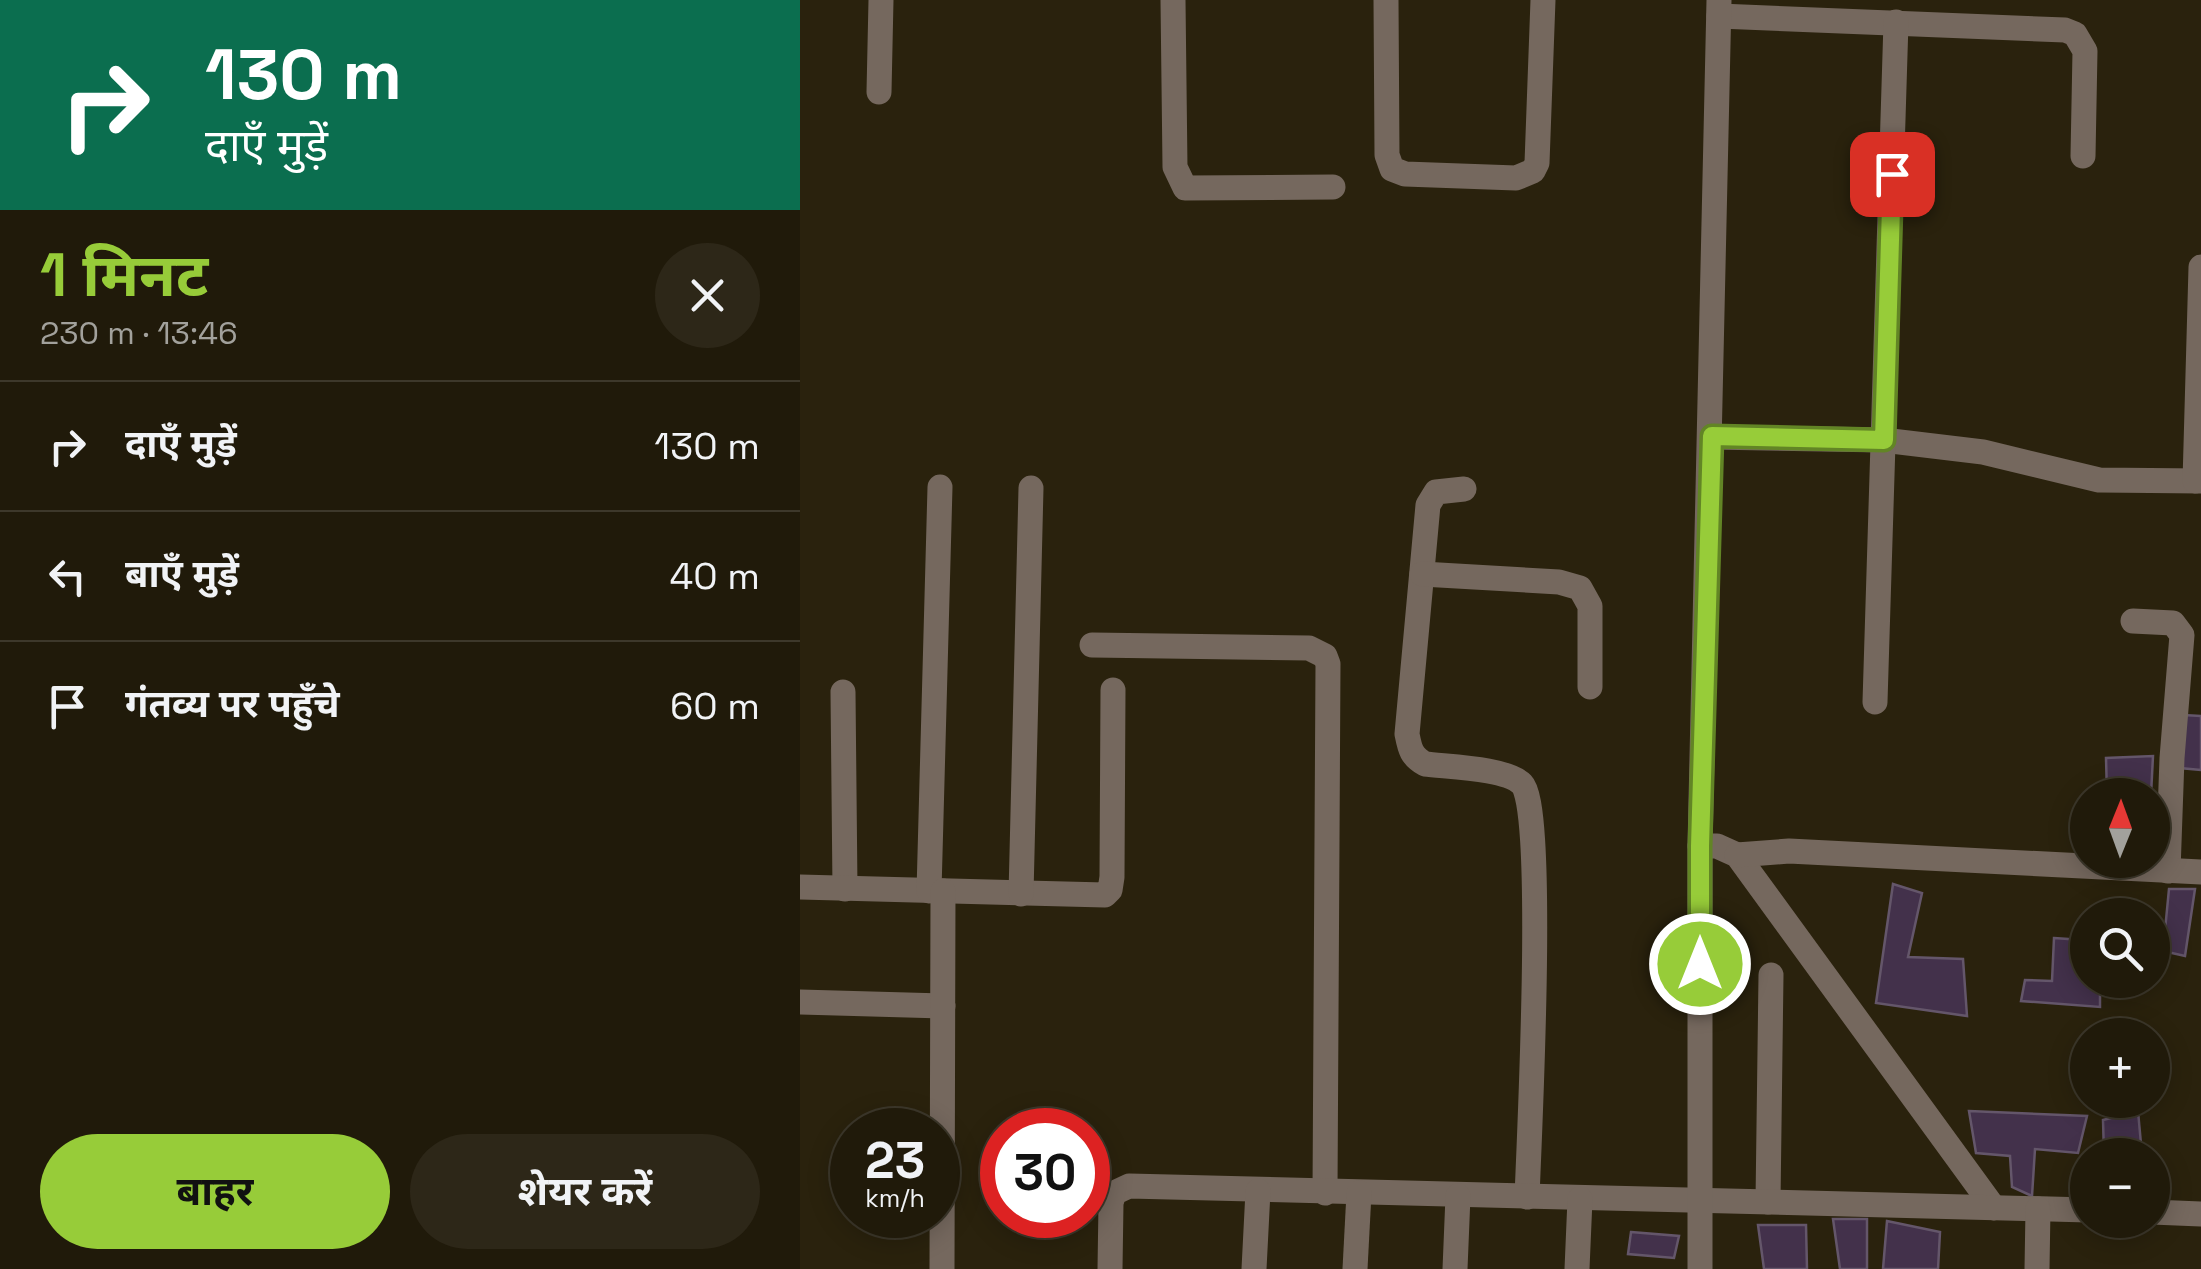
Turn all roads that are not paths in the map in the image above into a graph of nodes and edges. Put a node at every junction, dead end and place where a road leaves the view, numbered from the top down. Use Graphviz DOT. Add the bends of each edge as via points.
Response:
graph roads {
  1 [pos="881,0"];
  2 [pos="1173,0"];
  3 [pos="1386,0"];
  4 [pos="1543,0"];
  5 [pos="1719,8"];
  6 [pos="1896,22"];
  7 [pos="879,92"];
  8 [pos="2083,156"];
  9 [pos="1333,187"];
  10 [pos="2201,267"];
  11 [pos="1712,436"];
  12 [pos="1884,440"];
  13 [pos="2198,481"];
  14 [pos="940,487"];
  15 [pos="1031,488"];
  16 [pos="1464,489"];
  17 [pos="1422,574"];
  18 [pos="2133,621"];
  19 [pos="1092,646"];
  20 [pos="1590,686"];
  21 [pos="1114,690"];
  22 [pos="843,692"];
  23 [pos="1875,702"];
  24 [pos="2170,823"];
  25 [pos="1700,846"];
  26 [pos="1737,855"];
  27 [pos="2070,866"];
  28 [pos="2170,871"];
  29 [pos="2201,872"];
  30 [pos="800,888"];
  31 [pos="845,889"];
  32 [pos="936,891"];
  33 [pos="1020,894"];
  34 [pos="1771,975"];
  35 [pos="800,1002"];
  36 [pos="943,1006"];
  37 [pos="1258,1191"];
  38 [pos="1325,1193"];
  39 [pos="1359,1194"];
  40 [pos="1458,1196"];
  41 [pos="1527,1197"];
  42 [pos="1580,1199"];
  43 [pos="1700,1201"];
  44 [pos="1768,1202"];
  45 [pos="1994,1208"];
  46 [pos="2038,1208"];
  47 [pos="2070,1209"];
  48 [pos="2170,1213"];
  49 [pos="2201,1214"];
  50 [pos="942,1269"];
  51 [pos="1110,1269"];
  52 [pos="1254,1269"];
  53 [pos="1355,1269"];
  54 [pos="1455,1269"];
  55 [pos="1577,1269"];
  56 [pos="1700,1269"];
  57 [pos="2037,1269"];
  1 -- 7 [label="street"];
  2 -- 9 [label="street" via="1175,167 1184,188"];
  3 -- 4 [label="street" via="1386,154 1392,169 1516,178 1537,163"];
  5 -- 6 [label="street"];
  5 -- 11 [label="street"];
  6 -- 8 [label="street" via="2075,34 2085,51"];
  6 -- 12 [label="street"];
  10 -- 13 [label="street"];
  11 -- 12 [label="street"];
  11 -- 25 [label="street"];
  12 -- 13 [label="street" via="1982,452 2099,480"];
  12 -- 23 [label="street"];
  14 -- 32 [label="street"];
  15 -- 33 [label="street"];
  16 -- 17 [label="street" via="1432,495"];
  17 -- 20 [label="street" via="1580,588 1590,606"];
  17 -- 41 [label="street" via="1410,750 1425,764 1516,779 1528,792 1536,876"];
  18 -- 24 [label="street" via="2173,623 2182,635"];
  19 -- 38 [label="street" via="1309,648 1325,656"];
  21 -- 33 [label="street" via="1110,890"];
  22 -- 31 [label="street"];
  25 -- 26 [label="street"];
  25 -- 43 [label="street"];
  26 -- 27 [label="street" via="1789,851"];
  26 -- 45 [label="street"];
  28 -- 29 [label="street"];
  30 -- 31 [label="street"];
  31 -- 32 [label="street"];
  32 -- 33 [label="street"];
  32 -- 36 [label="street"];
  34 -- 44 [label="street"];
  35 -- 36 [label="street"];
  36 -- 50 [label="street"];
  37 -- 38 [label="street"];
  37 -- 51 [label="street" via="1120,1188 1111,1203"];
  37 -- 52 [label="street"];
  38 -- 39 [label="street"];
  39 -- 40 [label="street"];
  39 -- 53 [label="street"];
  40 -- 41 [label="street"];
  40 -- 54 [label="street"];
  41 -- 42 [label="street"];
  42 -- 43 [label="street"];
  42 -- 55 [label="street"];
  43 -- 44 [label="street"];
  43 -- 56 [label="street"];
  44 -- 45 [label="street"];
  45 -- 46 [label="street"];
  46 -- 47 [label="street"];
  46 -- 57 [label="street"];
  48 -- 49 [label="street"];
}
